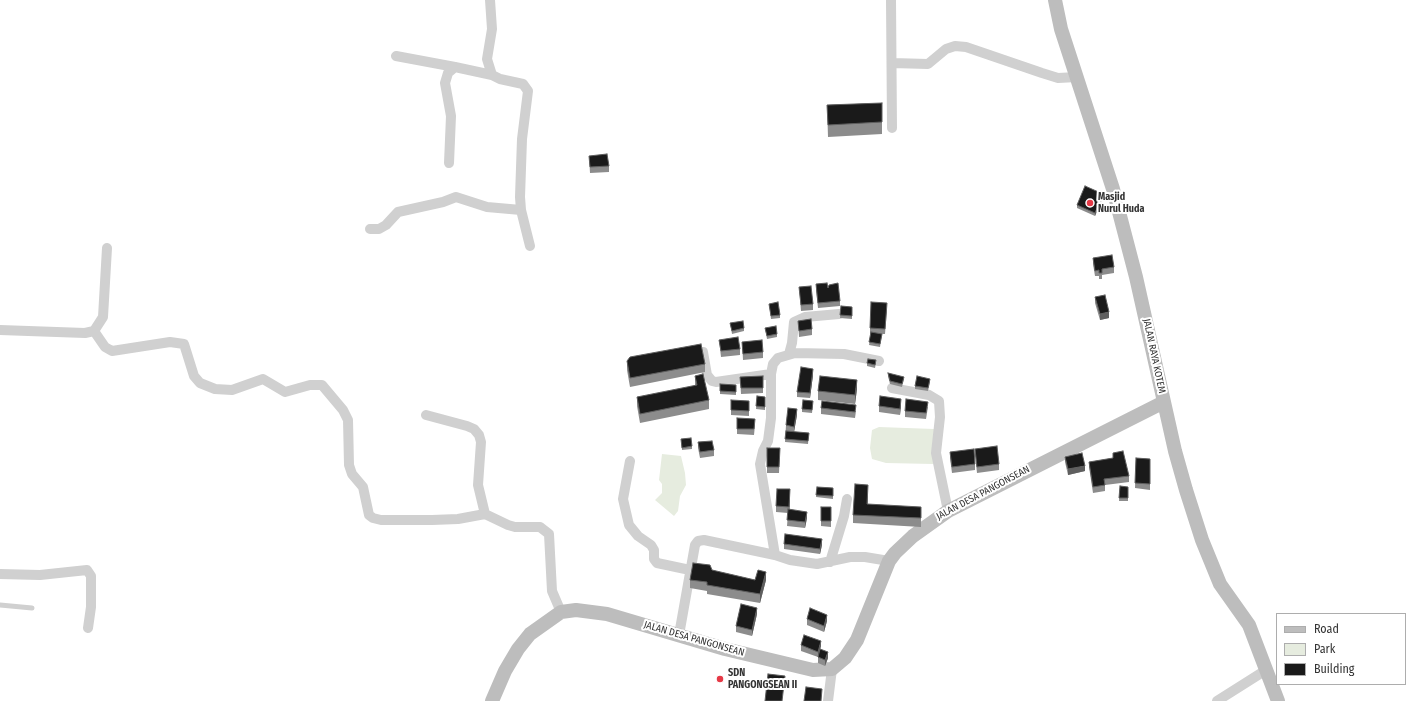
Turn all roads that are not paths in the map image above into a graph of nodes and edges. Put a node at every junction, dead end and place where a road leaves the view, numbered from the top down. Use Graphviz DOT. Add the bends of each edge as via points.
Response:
graph roads {
  1 [pos="490,0"];
  2 [pos="891,0"];
  3 [pos="1055,0"];
  4 [pos="396,56"];
  5 [pos="892,63"];
  6 [pos="455,68"];
  7 [pos="492,75"];
  8 [pos="1077,77"];
  9 [pos="892,128"];
  10 [pos="449,163"];
  11 [pos="521,210"];
  12 [pos="370,229"];
  13 [pos="530,246"];
  14 [pos="107,248"];
  15 [pos="839,314"];
  16 [pos="0,330"];
  17 [pos="94,331"];
  18 [pos="789,354"];
  19 [pos="682,355"];
  20 [pos="879,361"];
  21 [pos="772,374"];
  22 [pos="892,388"];
  23 [pos="1164,402"];
  24 [pos="426,415"];
  25 [pos="630,461"];
  26 [pos="847,498"];
  27 [pos="948,510"];
  28 [pos="485,514"];
  29 [pos="775,556"];
  30 [pos="889,561"];
  31 [pos="830,562"];
  32 [pos="690,570"];
  33 [pos="0,574"];
  34 [pos="0,605"];
  35 [pos="32,608"];
  36 [pos="561,612"];
  37 [pos="88,628"];
  38 [pos="679,635"];
  39 [pos="832,669"];
  40 [pos="1266,670"];
  41 [pos="492,701"];
  42 [pos="828,701"];
  43 [pos="1217,701"];
  44 [pos="1278,701"];
  1 -- 7 [label="street" via="492,29 487,59"];
  2 -- 5 [label="street"];
  3 -- 8 [label="street, JALAN RAYA KOTEM"];
  4 -- 6 [label="street"];
  5 -- 8 [label="street" via="928,64 946,49 966,46 1058,78"];
  5 -- 9 [label="street"];
  6 -- 7 [label="street"];
  6 -- 10 [label="street" via="448,73 445,83 451,116"];
  7 -- 11 [label="street" via="522,84 528,91 520,160"];
  8 -- 23 [label="street, JALAN RAYA KOTEM" via="1113,189"];
  11 -- 12 [label="street" via="486,207 456,197 398,212 386,225 379,229"];
  11 -- 13 [label="street"];
  14 -- 17 [label="street" via="103,317"];
  15 -- 18 [label="street" via="805,317 794,322"];
  16 -- 17 [label="street" via="85,334"];
  17 -- 28 [label="street" via="105,347 112,351 170,342 184,344 194,376 200,384 215,389 232,390 263,379 285,392 310,385 322,385 348,420 349,465 352,474 363,488 370,515 374,518 432,520"];
  18 -- 20 [label="street" via="844,354"];
  18 -- 21 [label="street" via="778,358 773,364"];
  19 -- 21 [label="street" via="702,352 709,379 716,382"];
  21 -- 29 [label="street" via="768,441 760,464"];
  22 -- 27 [label="street" via="929,395 939,401 936,453"];
  23 -- 27 [label="street, JALAN DESA PANGONSEAN"];
  23 -- 40 [label="street, JALAN RAYA KOTEM" via="1177,457 1202,540 1220,584 1249,625"];
  24 -- 28 [label="street" via="467,426 479,435 482,442 478,485"];
  25 -- 32 [label="street" via="623,499 629,525 638,536 652,545 657,563"];
  26 -- 31 [label="street"];
  27 -- 30 [label="street, JALAN DESA PANGONSEAN" via="913,536"];
  28 -- 36 [label="street" via="508,526 540,526 549,534 552,592"];
  29 -- 31 [label="street" via="804,563"];
  29 -- 32 [label="street" via="704,540 698,541 695,545"];
  30 -- 31 [label="street" via="865,556"];
  30 -- 39 [label="street, JALAN DESA PANGONSEAN" via="857,640 845,658"];
  32 -- 38 [label="street"];
  33 -- 37 [label="street" via="40,575 87,570 90,576 91,608"];
  34 -- 35 [label="lane"];
  36 -- 38 [label="street, JALAN DESA PANGONSEAN" via="576,610 607,614"];
  36 -- 41 [label="street" via="530,634 518,649"];
  38 -- 39 [label="street, JALAN DESA PANGONSEAN" via="813,670"];
  39 -- 42 [label="street"];
  40 -- 43 [label="street"];
  40 -- 44 [label="street, JALAN RAYA KOTEM"];
}
